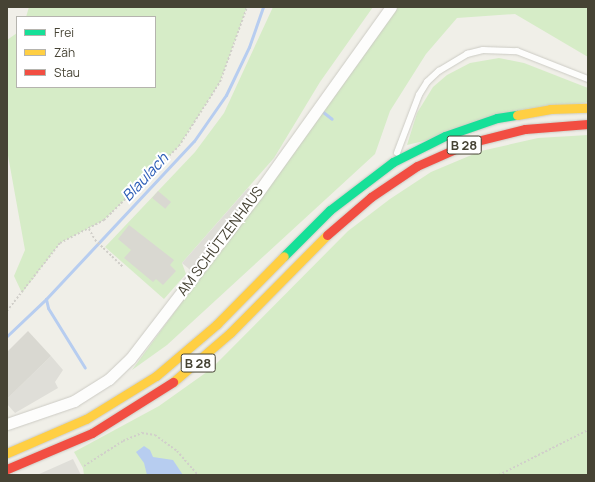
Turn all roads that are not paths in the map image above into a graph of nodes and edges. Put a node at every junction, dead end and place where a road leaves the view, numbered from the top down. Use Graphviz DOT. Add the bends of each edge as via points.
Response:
graph roads {
  1 [pos="392,7"];
  2 [pos="588,79"];
  3 [pos="588,108"];
  4 [pos="588,124"];
  5 [pos="393,162"];
  6 [pos="7,424"];
  7 [pos="7,453"];
  8 [pos="7,469"];
  1 -- 6 [label="street, AM SCHÜTZENHAUS" via="256,194 130,359 109,379 74,401"];
  2 -- 5 [label="lane" via="517,51 483,50 467,54 439,70 427,82 419,95"];
  3 -- 5 [label="highway, B 28" via="550,109 497,118 444,136"];
  4 -- 8 [label="highway, B 28" via="525,129 497,135 469,143 417,166 340,222 230,333 165,389 92,433"];
  5 -- 7 [label="highway, B 28" via="330,210 217,324 161,372 86,419"];
}
